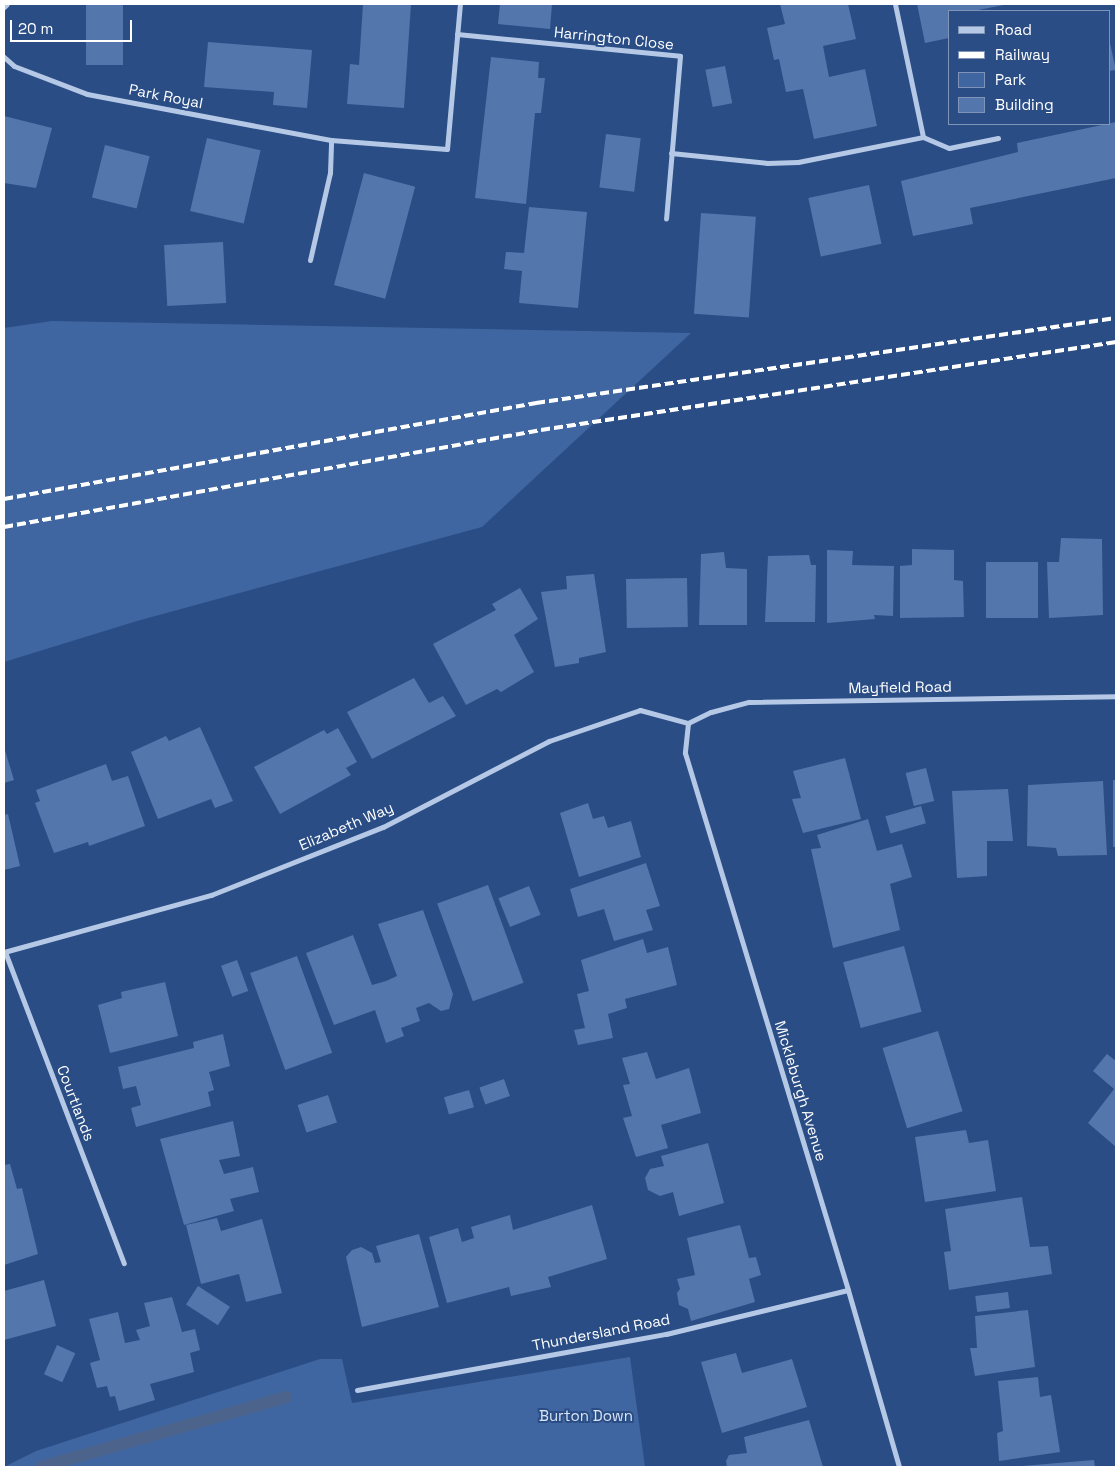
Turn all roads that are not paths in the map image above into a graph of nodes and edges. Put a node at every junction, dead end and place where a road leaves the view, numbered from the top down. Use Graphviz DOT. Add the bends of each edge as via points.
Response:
graph roads {
  1 [pos="7,4"];
  2 [pos="460,4"];
  3 [pos="895,4"];
  4 [pos="4,7"];
  5 [pos="457,34"];
  6 [pos="4,57"];
  7 [pos="923,137"];
  8 [pos="998,138"];
  9 [pos="331,140"];
  10 [pos="671,153"];
  11 [pos="666,218"];
  12 [pos="310,260"];
  13 [pos="1116,696"];
  14 [pos="688,722"];
  15 [pos="4,952"];
  16 [pos="124,1263"];
  17 [pos="848,1290"];
  18 [pos="357,1390"];
  19 [pos="899,1467"];
  1 -- 4 [label="street"];
  2 -- 5 [label="street, Park Royal"];
  3 -- 7 [label="street"];
  5 -- 9 [label="street, Park Royal" via="447,149"];
  5 -- 10 [label="street, Harrington Close" via="680,56"];
  6 -- 9 [label="street, Park Royal" via="14,66 87,94"];
  7 -- 8 [label="street" via="949,148"];
  7 -- 10 [label="street" via="798,162 767,163"];
  9 -- 12 [label="street" via="330,172"];
  10 -- 11 [label="street, Harrington Close"];
  13 -- 14 [label="street, Mayfield Road" via="750,702 710,712"];
  14 -- 15 [label="street, Elizabeth Way" via="640,710 631,713 548,741 382,827 211,895"];
  14 -- 17 [label="street, Mickleburgh Avenue" via="685,753"];
  15 -- 16 [label="street, Courtlands"];
  17 -- 18 [label="street, Thundersland Road" via="666,1334"];
  17 -- 19 [label="street, Mickleburgh Avenue"];
}
